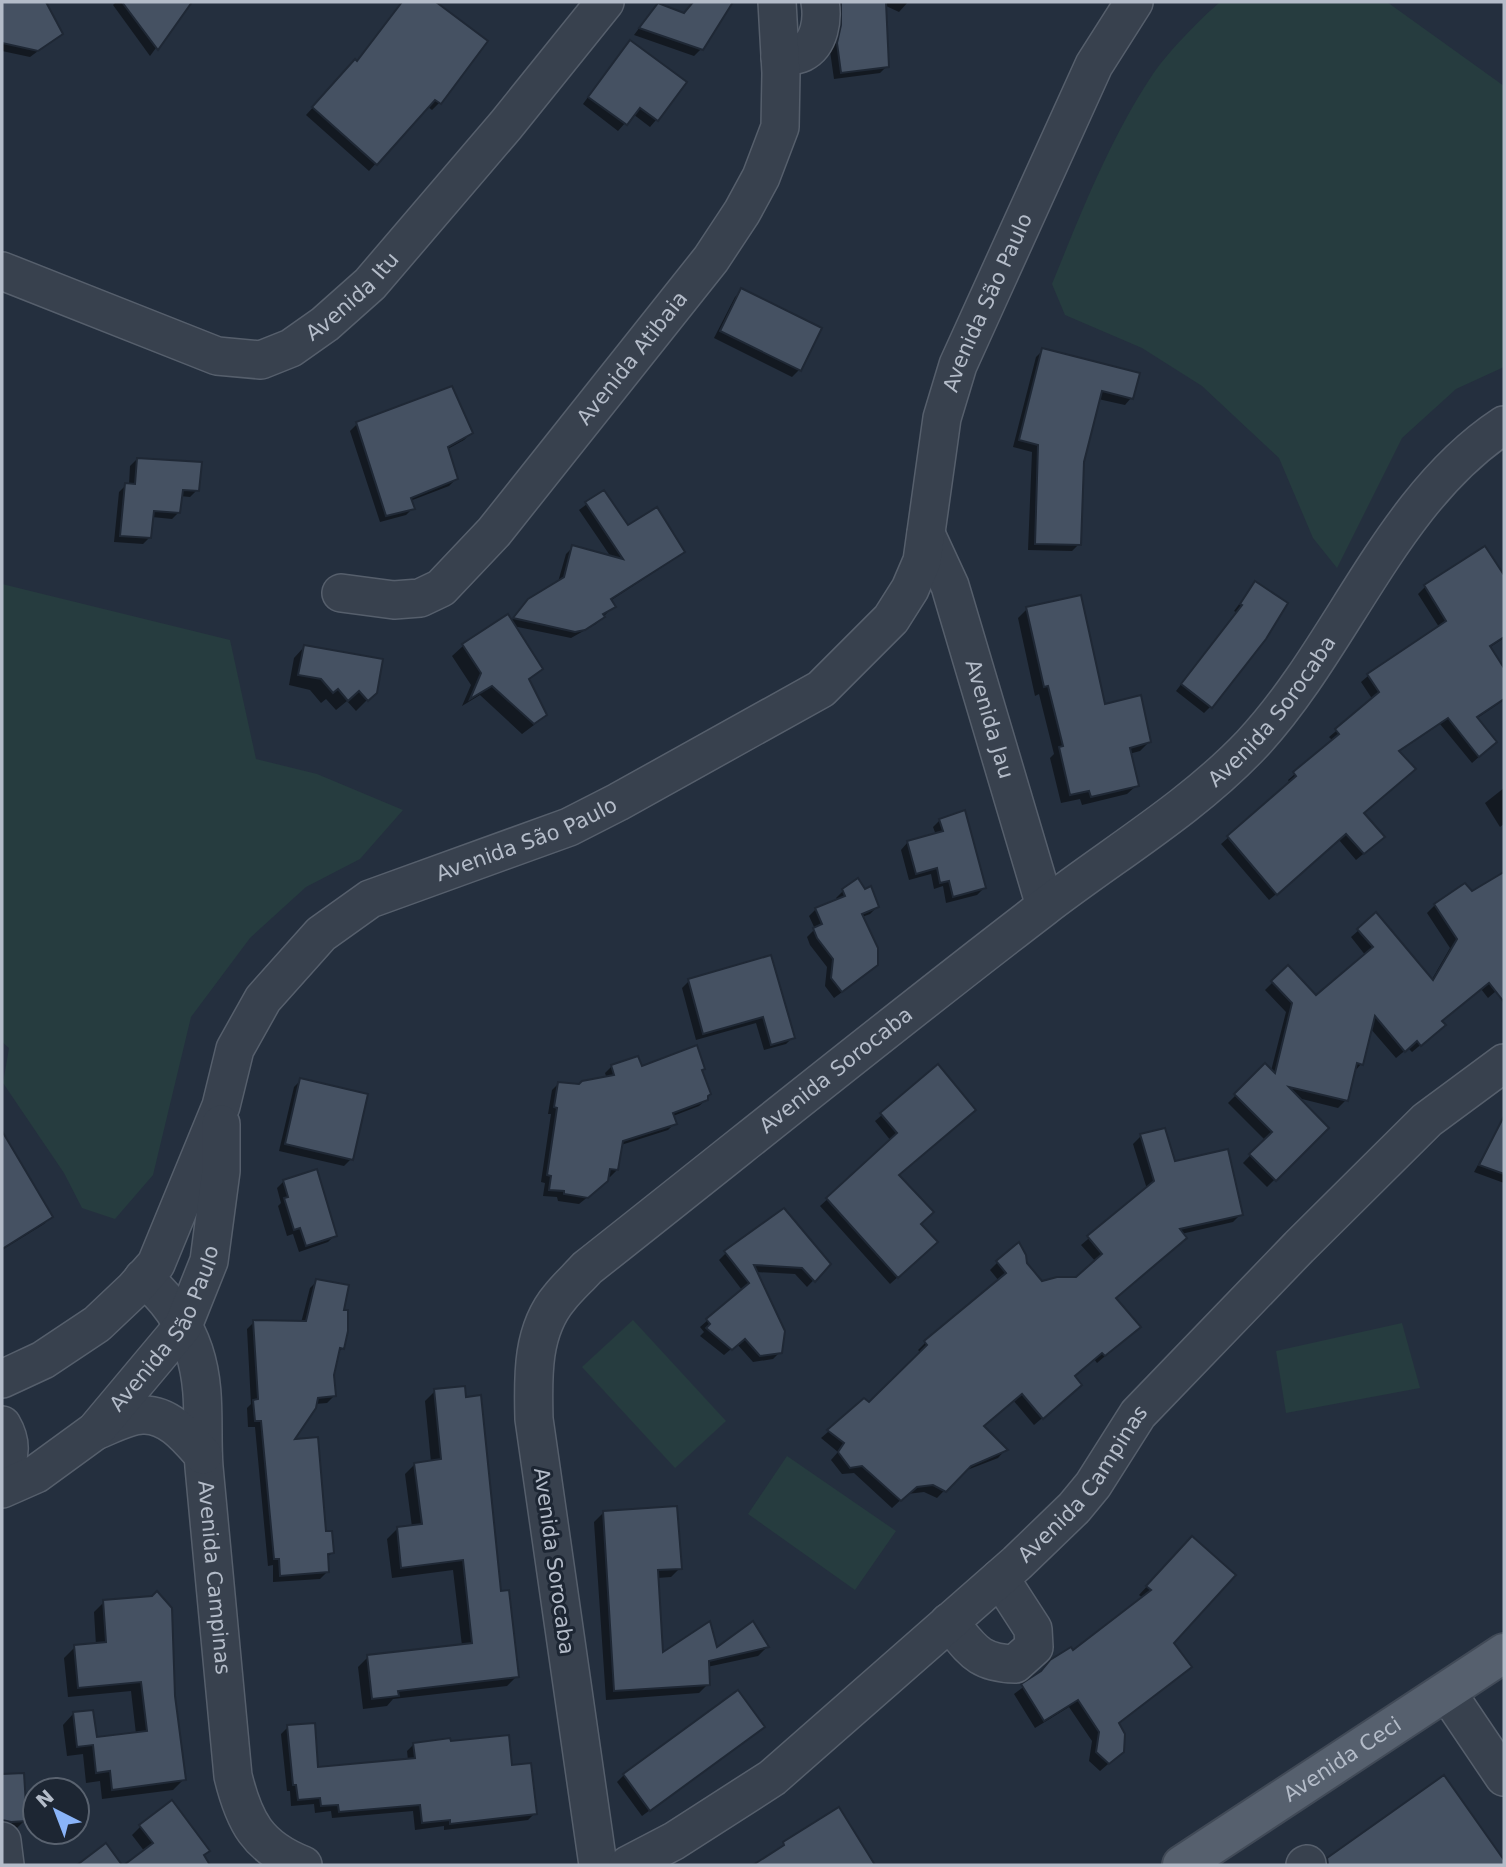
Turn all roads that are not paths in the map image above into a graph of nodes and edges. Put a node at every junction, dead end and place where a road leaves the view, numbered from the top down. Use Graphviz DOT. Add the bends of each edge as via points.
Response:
graph roads {
  1 [pos="605,2"];
  2 [pos="776,2"];
  3 [pos="820,2"];
  4 [pos="1134,2"];
  5 [pos="780,57"];
  6 [pos="2,271"];
  7 [pos="1504,425"];
  8 [pos="926,534"];
  9 [pos="341,593"];
  10 [pos="958,617"];
  11 [pos="891,619"];
  12 [pos="1045,906"];
  13 [pos="1504,1063"];
  14 [pos="221,1106"];
  15 [pos="143,1278"];
  16 [pos="183,1326"];
  17 [pos="2,1379"];
  18 [pos="2,1425"];
  19 [pos="95,1431"];
  20 [pos="203,1455"];
  21 [pos="2,1473"];
  22 [pos="2,1489"];
  23 [pos="1000,1577"];
  24 [pos="949,1622"];
  25 [pos="1504,1653"];
  26 [pos="1446,1691"];
  27 [pos="1504,1777"];
  28 [pos="2,1840"];
  29 [pos="1205,1859"];
  30 [pos="5,1865"];
  31 [pos="303,1865"];
  32 [pos="598,1865"];
  33 [pos="628,1865"];
  1 -- 6 [label="street, Avenida Itu" via="370,284 291,348 261,360 217,356"];
  2 -- 5 [label="street, Avenida Atibaia"];
  3 -- 5 [label="street" via="822,17 810,48"];
  4 -- 8 [label="street, Avenida São Paulo" via="1094,65 958,365 942,418"];
  5 -- 9 [label="street, Avenida Atibaia" via="780,127 742,212 711,259 494,532 441,587 420,598 394,600"];
  7 -- 12 [label="street, Avenida Sorocaba" via="1442,477 1282,708 1251,745 1200,794"];
  8 -- 10 [label="street, Avenida Jau" via="950,586"];
  8 -- 11 [label="street, Avenida São Paulo" via="922,561"];
  10 -- 11 [label="street" via="908,614"];
  10 -- 12 [label="street, Avenida Jau"];
  11 -- 14 [label="street, Avenida São Paulo" via="821,689 618,802 569,827 370,899 321,934 263,999 235,1049"];
  12 -- 32 [label="street, Avenida Sorocaba" via="587,1268 558,1299 539,1335 534,1419"];
  13 -- 23 [label="street, Avenida Campinas" via="1427,1119 1362,1183 1138,1414 1074,1508"];
  14 -- 15 [label="street, Avenida São Paulo" via="156,1264"];
  14 -- 16 [label="street, Avenida São Paulo" via="221,1171 209,1261"];
  15 -- 16 [label="street, Avenida Campinas" via="171,1305"];
  15 -- 17 [label="street, Avenida São Paulo" via="97,1324 43,1360"];
  16 -- 19 [label="street, Avenida São Paulo"];
  16 -- 20 [label="street, Avenida Campinas" via="200,1370"];
  18 -- 21 [label="street" via="10,1451"];
  19 -- 20 [label="street" via="144,1415 163,1419"];
  19 -- 22 [label="street, Avenida São Paulo" via="36,1474"];
  20 -- 31 [label="street, Avenida Campinas" via="233,1776 241,1808 255,1833 276,1852"];
  23 -- 24 [label="street, Avenida Campinas"];
  23 -- 24 [label="street" via="1033,1629 1034,1647 1015,1664 995,1664 977,1655"];
  24 -- 33 [label="street, Avenida Campinas" via="772,1778"];
  25 -- 26 [label="main road, Avenida Ceci"];
  26 -- 27 [label="street"];
  26 -- 29 [label="main road, Avenida Ceci"];
  28 -- 30 [label="street"];
}
